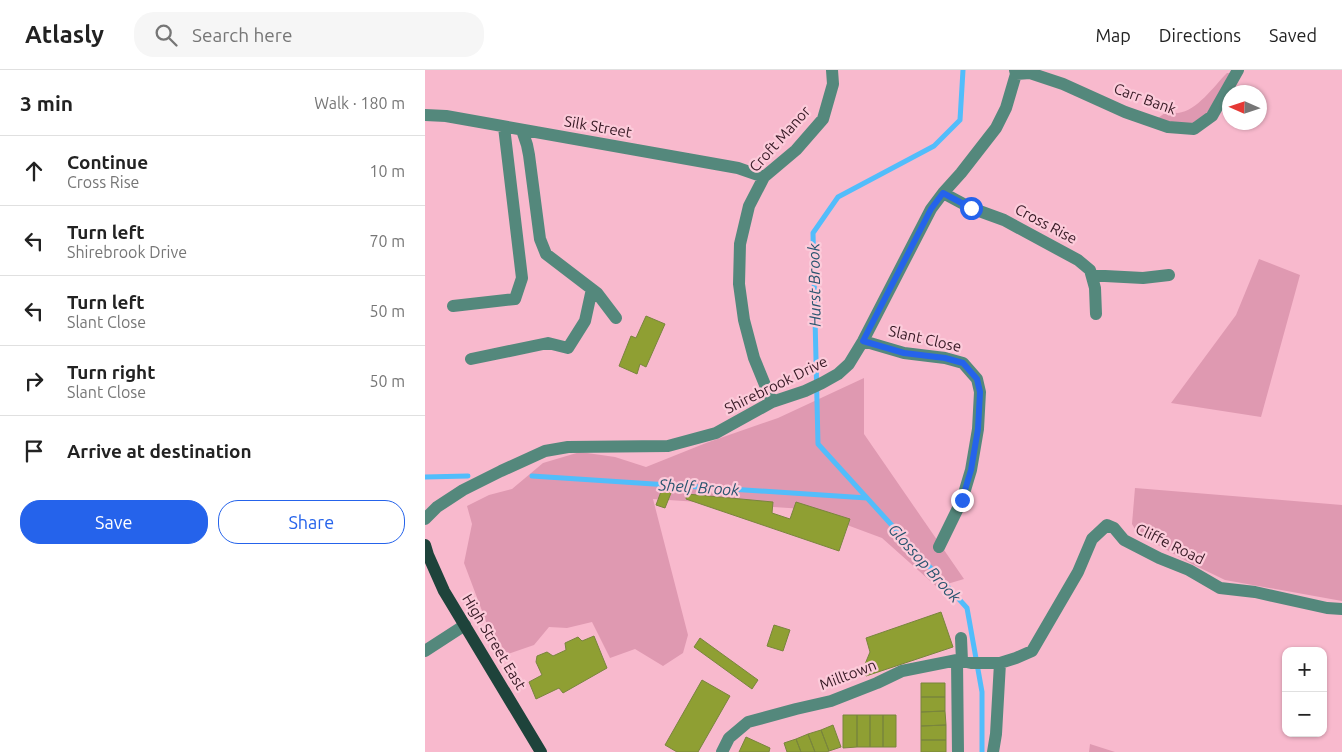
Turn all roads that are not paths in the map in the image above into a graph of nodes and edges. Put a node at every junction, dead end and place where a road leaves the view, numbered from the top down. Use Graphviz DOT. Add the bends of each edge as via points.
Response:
graph roads {
  1 [pos="832,70"];
  2 [pos="1238,70"];
  3 [pos="1016,72"];
  4 [pos="425,114"];
  5 [pos="504,127"];
  6 [pos="522,130"];
  7 [pos="764,177"];
  8 [pos="943,193"];
  9 [pos="1169,275"];
  10 [pos="1092,276"];
  11 [pos="593,289"];
  12 [pos="453,306"];
  13 [pos="1096,314"];
  14 [pos="615,318"];
  15 [pos="863,341"];
  16 [pos="471,359"];
  17 [pos="772,402"];
  18 [pos="425,519"];
  19 [pos="425,545"];
  20 [pos="939,547"];
  21 [pos="1342,608"];
  22 [pos="465,625"];
  23 [pos="961,638"];
  24 [pos="425,651"];
  25 [pos="963,661"];
  26 [pos="997,663"];
  27 [pos="541,752"];
  28 [pos="722,752"];
  29 [pos="958,752"];
  30 [pos="993,752"];
  1 -- 7 [label="street, Croft Manor" via="833,84 823,118 796,150"];
  2 -- 3 [label="street, Carr Bank" via="1212,116 1194,129 1168,128 1063,84"];
  3 -- 8 [label="street, Shirebrook Drive" via="997,128"];
  4 -- 5 [label="street, Silk Street"];
  5 -- 6 [label="street, Silk Street"];
  5 -- 12 [label="street" via="522,278 515,299"];
  6 -- 7 [label="street, Silk Street" via="738,168"];
  6 -- 11 [label="street" via="528,150 540,239 546,254"];
  7 -- 17 [label="street, Croft Manor" via="749,206 740,244 739,284 754,358"];
  8 -- 10 [label="street, Cross Rise" via="1078,260"];
  8 -- 15 [label="street, Shirebrook Drive" via="931,209"];
  9 -- 10 [label="street" via="1143,278"];
  10 -- 13 [label="street"];
  11 -- 14 [label="street"];
  11 -- 16 [label="street" via="585,320 568,348 548,343"];
  15 -- 17 [label="street, Shirebrook Drive" via="849,364 838,374 805,391"];
  15 -- 20 [label="street, Slant Close" via="904,353 963,363 977,379 980,392 978,429 971,470 962,500"];
  17 -- 18 [label="street, Shirebrook Drive" via="715,433 668,446 568,447 545,451 463,490"];
  19 -- 22 [label="main road, High Street East" via="444,591"];
  21 -- 26 [label="street, Cliffe Road" via="1219,588 1189,570 1124,540 1107,525 1092,539 1078,572 1032,650"];
  22 -- 24 [label="street"];
  22 -- 27 [label="main road, High Street East"];
  23 -- 25 [label="street"];
  25 -- 26 [label="street, Milltown"];
  25 -- 28 [label="street, Milltown" via="902,671 831,701 748,722 729,738"];
  25 -- 29 [label="street"];
  26 -- 30 [label="street"];
}
